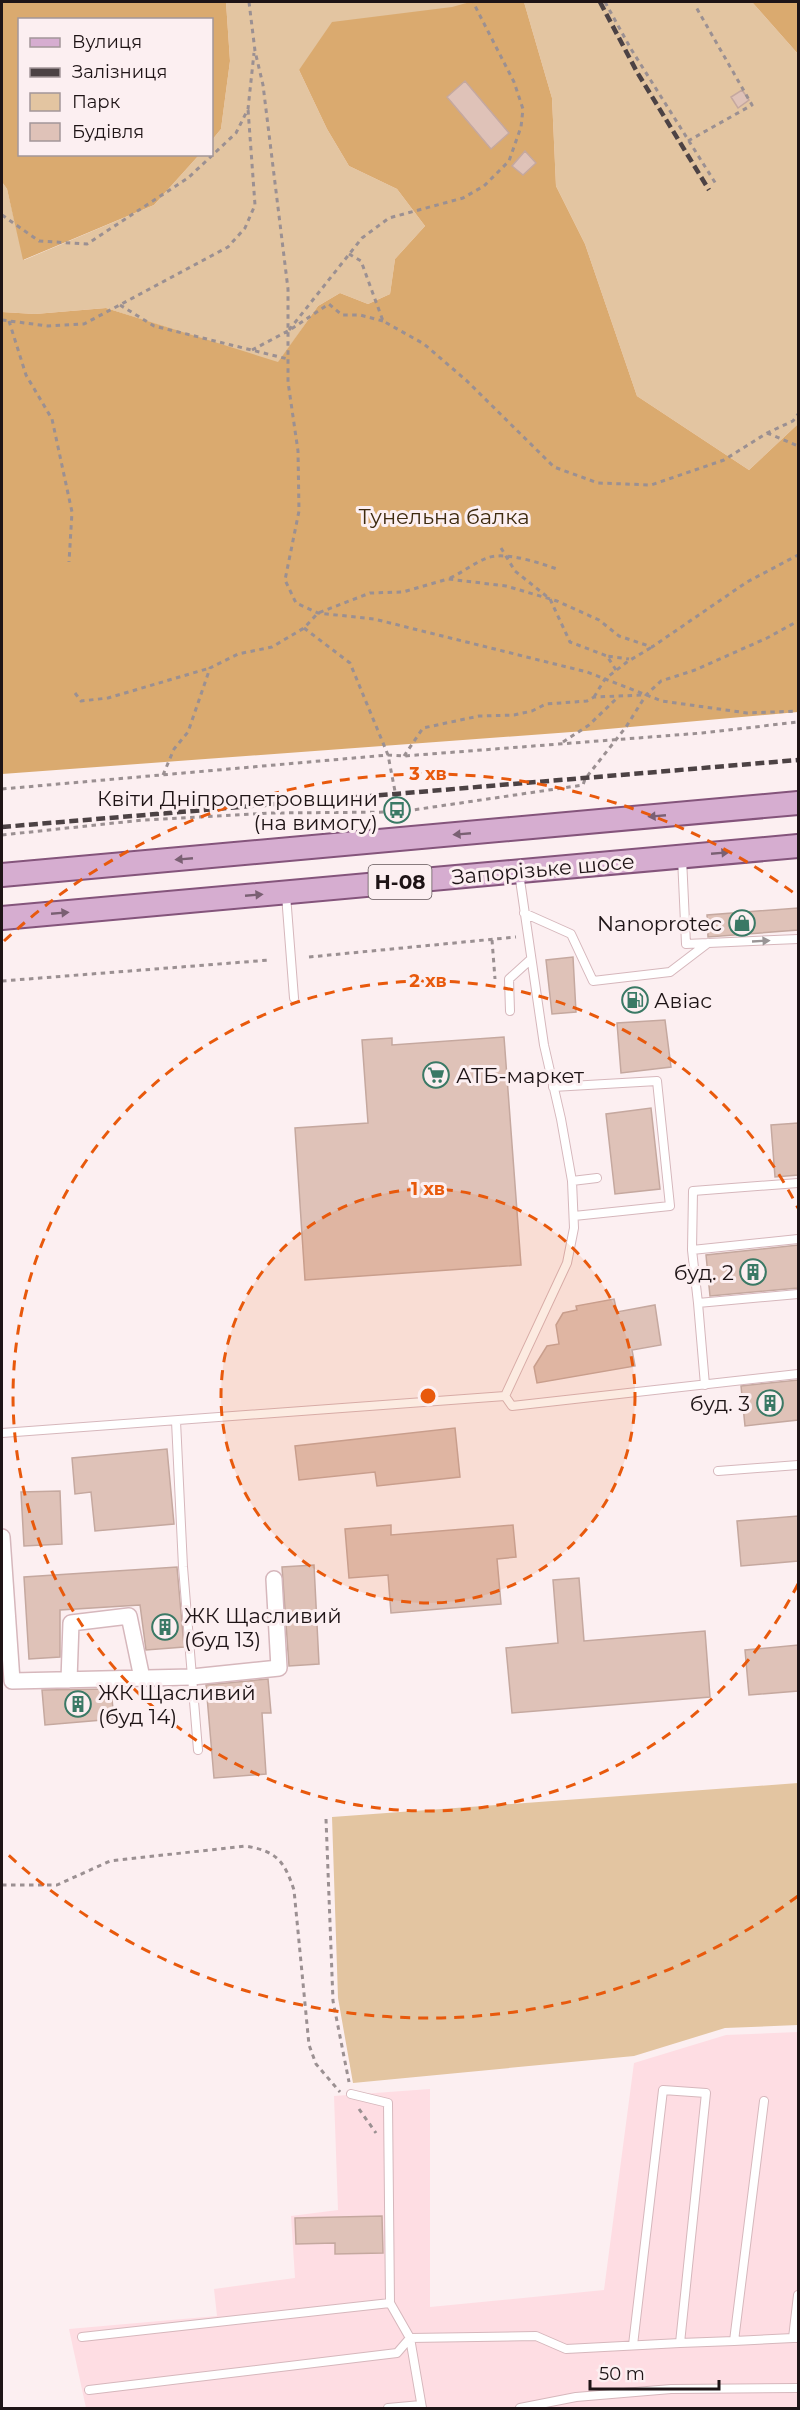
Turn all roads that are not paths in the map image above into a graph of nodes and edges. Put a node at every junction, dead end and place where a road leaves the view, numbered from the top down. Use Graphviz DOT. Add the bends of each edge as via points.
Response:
graph roads {
  1 [pos="798,803"];
  2 [pos="798,846"];
  3 [pos="682,857"];
  4 [pos="519,872"];
  5 [pos="2,875"];
  6 [pos="286,892"];
  7 [pos="524,913"];
  8 [pos="2,918"];
  9 [pos="798,939"];
  10 [pos="708,943"];
  11 [pos="530,960"];
  12 [pos="294,998"];
  13 [pos="510,1011"];
  14 [pos="553,1087"];
  15 [pos="597,1178"];
  16 [pos="572,1181"];
  17 [pos="798,1183"];
  18 [pos="574,1216"];
  19 [pos="798,1239"];
  20 [pos="692,1250"];
  21 [pos="798,1294"];
  22 [pos="698,1303"];
  23 [pos="798,1374"];
  24 [pos="705,1385"];
  25 [pos="505,1396"];
  26 [pos="176,1421"];
  27 [pos="2,1433"];
  28 [pos="798,1465"];
  29 [pos="718,1472"];
  30 [pos="2,1537"];
  31 [pos="274,1579"];
  32 [pos="192,1677"];
  33 [pos="142,1678"];
  34 [pos="69,1680"];
  35 [pos="198,1750"];
  36 [pos="351,2094"];
  37 [pos="764,2101"];
  38 [pos="798,2295"];
  39 [pos="390,2303"];
  40 [pos="82,2337"];
  41 [pos="410,2338"];
  42 [pos="796,2338"];
  43 [pos="734,2341"];
  44 [pos="680,2343"];
  45 [pos="633,2345"];
  46 [pos="798,2388"];
  47 [pos="90,2390"];
  48 [pos="422,2407"];
  49 [pos="388,2409"];
  50 [pos="520,2409"];
  1 -- 5 [label="main road, Запорізьке шосе / Н-08, one-way"];
  3 -- 2 [label="main road, Запорізьке шосе / Н-08, one-way"];
  3 -- 4 [label="main road, Запорізьке шосе / Н-08"];
  3 -- 10 [label="lane" via="686,944"];
  4 -- 6 [label="main road, Запорізьке шосе / Н-08"];
  4 -- 7 [label="lane"];
  8 -- 6 [label="main road, Запорізьке шосе / Н-08, one-way"];
  6 -- 12 [label="lane"];
  7 -- 10 [label="lane" via="571,934 593,981 670,972"];
  7 -- 11 [label="lane"];
  10 -- 9 [label="lane, one-way"];
  11 -- 13 [label="lane" via="509,979"];
  11 -- 14 [label="lane"];
  14 -- 16 [label="lane"];
  14 -- 18 [label="lane" via="657,1081 670,1206"];
  15 -- 16 [label="lane"];
  16 -- 18 [label="lane"];
  17 -- 20 [label="lane" via="693,1191"];
  18 -- 25 [label="lane" via="567,1263"];
  19 -- 20 [label="lane"];
  20 -- 22 [label="lane"];
  21 -- 22 [label="lane"];
  22 -- 24 [label="lane"];
  23 -- 24 [label="lane"];
  24 -- 25 [label="lane" via="512,1406"];
  25 -- 26 [label="lane"];
  26 -- 27 [label="lane"];
  26 -- 32 [label="lane"];
  28 -- 29 [label="lane"];
  30 -- 34 [label="street" via="12,1681"];
  31 -- 32 [label="street" via="279,1668"];
  32 -- 33 [label="street"];
  32 -- 35 [label="lane"];
  33 -- 34 [label="street"];
  33 -- 34 [label="street" via="129,1616 71,1623"];
  36 -- 39 [label="lane" via="388,2103"];
  37 -- 43 [label="lane"];
  38 -- 42 [label="lane"];
  39 -- 40 [label="lane"];
  39 -- 41 [label="lane"];
  41 -- 45 [label="lane" via="536,2336 566,2349"];
  41 -- 47 [label="lane" via="397,2353"];
  41 -- 48 [label="lane"];
  42 -- 43 [label="lane"];
  43 -- 44 [label="lane"];
  44 -- 45 [label="lane"];
  44 -- 45 [label="lane" via="706,2093 663,2090"];
  46 -- 50 [label="lane" via="671,2389 576,2397"];
  48 -- 49 [label="lane"];
}
